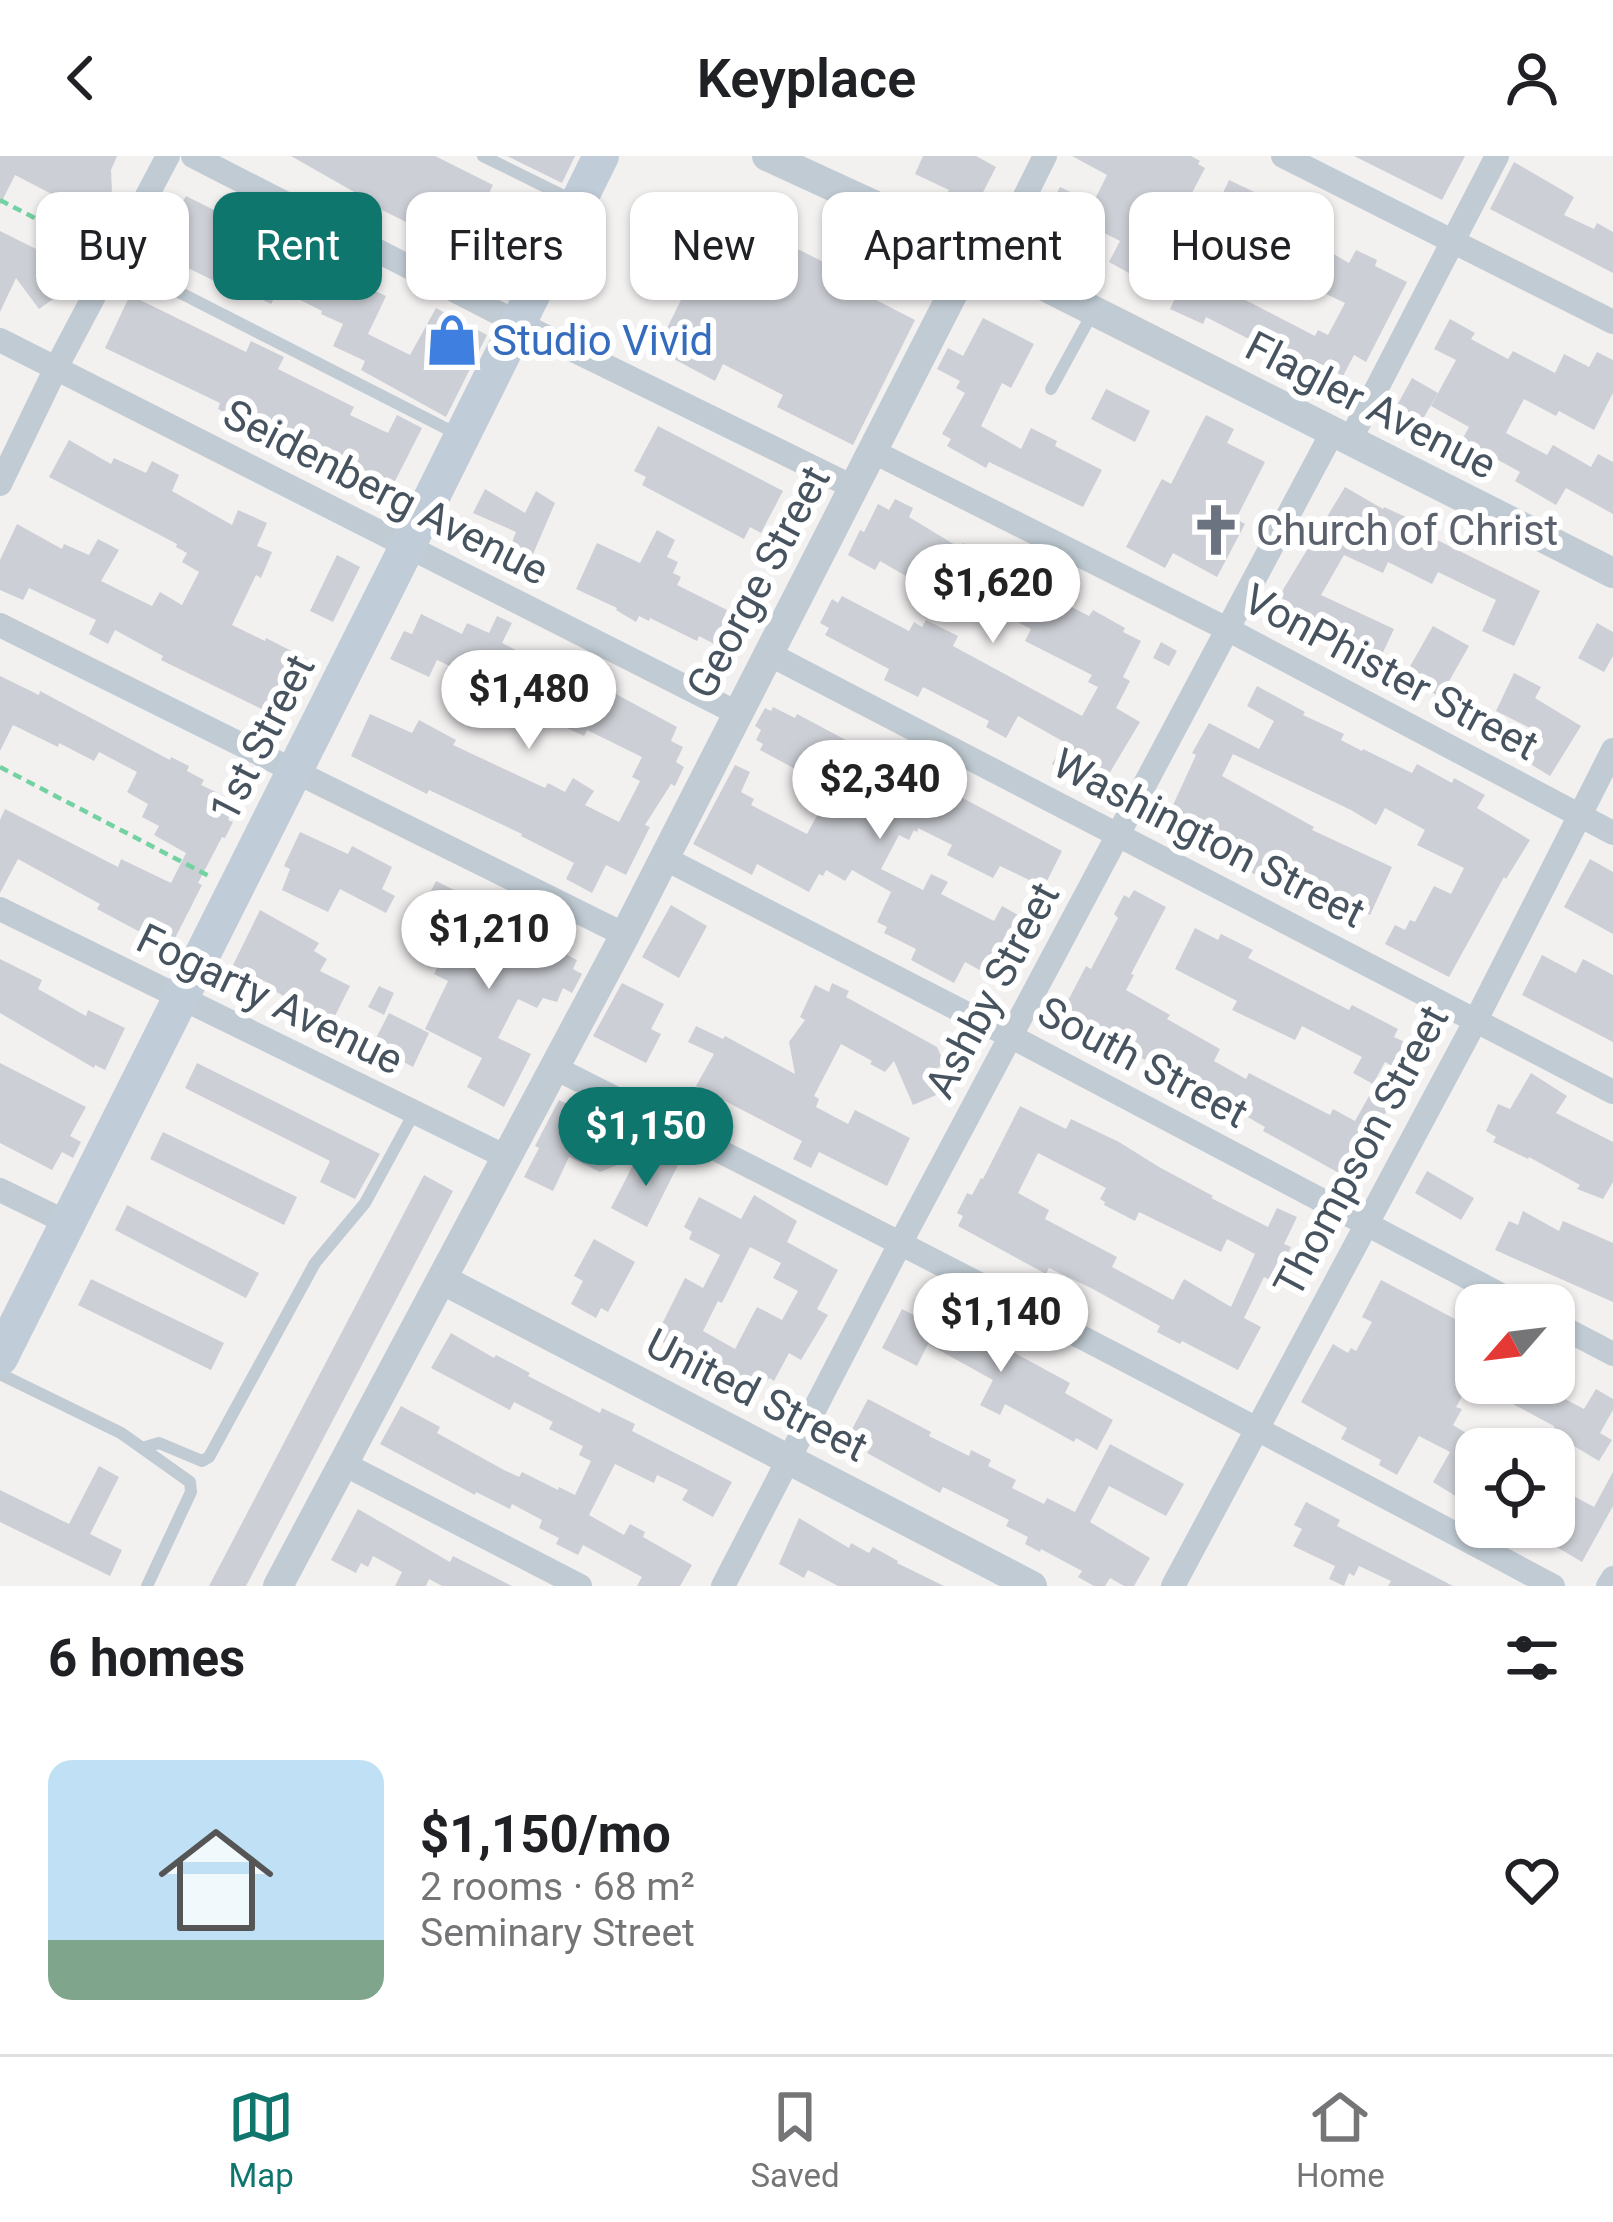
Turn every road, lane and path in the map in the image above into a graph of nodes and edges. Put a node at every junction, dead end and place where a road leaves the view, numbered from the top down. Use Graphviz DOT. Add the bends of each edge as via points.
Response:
graph roads {
  1 [pos="168,156"];
  2 [pos="193,156"];
  3 [pos="483,156"];
  4 [pos="601,156"];
  5 [pos="1045,156"];
  6 [pos="1283,156"];
  7 [pos="1497,156"];
  8 [pos="783,160"];
  9 [pos="149,192"];
  10 [pos="556,192"];
  11 [pos="583,192"];
  12 [pos="851,192"];
  13 [pos="1023,192"];
  14 [pos="0,200"];
  15 [pos="36,219"];
  16 [pos="1452,241"];
  17 [pos="189,298"];
  18 [pos="92,300"];
  19 [pos="529,300"];
  20 [pos="959,300"];
  21 [pos="1072,300"];
  22 [pos="1094,311"];
  23 [pos="518,322"];
  24 [pos="1613,322"];
  25 [pos="0,340"];
  26 [pos="56,368"];
  27 [pos="1051,389"];
  28 [pos="462,436"];
  29 [pos="1341,437"];
  30 [pos="874,452"];
  31 [pos="0,484"];
  32 [pos="854,488"];
  33 [pos="407,548"];
  34 [pos="1613,573"];
  35 [pos="0,625"];
  36 [pos="1227,629"];
  37 [pos="769,653"];
  38 [pos="737,713"];
  39 [pos="1613,750"];
  40 [pos="0,767"];
  41 [pos="296,771"];
  42 [pos="1579,815"];
  43 [pos="1613,833"];
  44 [pos="1120,835"];
  45 [pos="664,858"];
  46 [pos="236,890"];
  47 [pos="0,909"];
  48 [pos="625,935"];
  49 [pos="180,1000"];
  50 [pos="1476,1020"];
  51 [pos="1012,1037"];
  52 [pos="555,1068"];
  53 [pos="1613,1092"];
  54 [pos="414,1112"];
  55 [pos="506,1157"];
  56 [pos="0,1190"];
  57 [pos="68,1223"];
  58 [pos="1366,1223"];
  59 [pos="901,1242"];
  60 [pos="442,1280"];
  61 [pos="1481,1284"];
  62 [pos="1575,1334"];
  63 [pos="1613,1354"];
  64 [pos="0,1358"];
  65 [pos="0,1373"];
  66 [pos="1256,1427"];
  67 [pos="142,1448"];
  68 [pos="789,1458"];
  69 [pos="342,1463"];
  70 [pos="1613,1578"];
  71 [pos="147,1586"];
  72 [pos="278,1586"];
  73 [pos="580,1586"];
  74 [pos="723,1586"];
  75 [pos="1032,1586"];
  76 [pos="1173,1586"];
  77 [pos="1553,1586"];
  78 [pos="1608,1586"];
  1 -- 9 [label="street"];
  2 -- 23 [label="street"];
  3 -- 10 [label="lane"];
  4 -- 11 [label="main road, 1st Street"];
  5 -- 13 [label="street, George Street"];
  6 -- 16 [label="street"];
  7 -- 16 [label="street, Ashby Street"];
  8 -- 12 [label="street, Flagler Avenue"];
  14 -- 15 [label="path"];
  16 -- 24 [label="street"];
  16 -- 29 [label="street, Ashby Street"];
  17 -- 28 [label="lane"];
  18 -- 26 [label="street"];
  19 -- 23 [label="main road, 1st Street"];
  20 -- 30 [label="street, George Street"];
  21 -- 22 [label="street, Flagler Avenue"];
  22 -- 27 [label="lane"];
  22 -- 29 [label="street, Flagler Avenue"];
  23 -- 28 [label="main road, 1st Street"];
  23 -- 32 [label="street"];
  25 -- 26 [label="street, Seidenberg Avenue"];
  26 -- 31 [label="street"];
  26 -- 33 [label="street, Seidenberg Avenue"];
  28 -- 33 [label="main road, 1st Street"];
  29 -- 34 [label="street, Flagler Avenue"];
  29 -- 36 [label="street, Ashby Street"];
  30 -- 32 [label="street, George Street"];
  30 -- 36 [label="street, VonPhister Street"];
  32 -- 37 [label="street, George Street"];
  33 -- 38 [label="street, Seidenberg Avenue"];
  33 -- 41 [label="main road, 1st Street"];
  35 -- 41 [label="street"];
  36 -- 42 [label="street, VonPhister Street"];
  36 -- 44 [label="street, Ashby Street"];
  37 -- 38 [label="street, George Street"];
  37 -- 44 [label="street, Washington Street"];
  38 -- 45 [label="street, George Street"];
  39 -- 42 [label="street, Thompson Street"];
  40 -- 46 [label="path"];
  41 -- 46 [label="main road, 1st Street"];
  41 -- 48 [label="street"];
  42 -- 43 [label="street, VonPhister Street"];
  42 -- 50 [label="street, Thompson Street"];
  44 -- 50 [label="street, Washington Street"];
  44 -- 51 [label="street, Ashby Street"];
  45 -- 48 [label="street, George Street"];
  45 -- 51 [label="street, South Street"];
  46 -- 49 [label="main road, 1st Street"];
  47 -- 49 [label="street, Fogarty Avenue"];
  48 -- 52 [label="street, George Street"];
  49 -- 54 [label="street, Fogarty Avenue"];
  49 -- 57 [label="main road, 1st Street"];
  50 -- 53 [label="street, Washington Street"];
  50 -- 58 [label="street, Thompson Street"];
  51 -- 58 [label="street, South Street"];
  51 -- 59 [label="street, Ashby Street"];
  52 -- 55 [label="street, George Street"];
  52 -- 59 [label="street"];
  54 -- 55 [label="street, Fogarty Avenue"];
  54 -- 67 [label="lane" via="365,1203 315,1263 209,1457 159,1443"];
  55 -- 60 [label="street, George Street"];
  56 -- 57 [label="street"];
  57 -- 64 [label="main road, 1st Street"];
  58 -- 61 [label="street, South Street"];
  58 -- 66 [label="street, Thompson Street"];
  59 -- 66 [label="street"];
  59 -- 68 [label="street, Ashby Street"];
  60 -- 68 [label="street, United Street"];
  60 -- 69 [label="street, George Street"];
  62 -- 63 [label="street"];
  65 -- 67 [label="lane"];
  66 -- 76 [label="street, Thompson Street"];
  66 -- 77 [label="street"];
  67 -- 71 [label="lane" via="190,1482 191,1492"];
  68 -- 74 [label="street, Ashby Street"];
  68 -- 75 [label="street, United Street"];
  69 -- 72 [label="street, George Street"];
  69 -- 73 [label="street"];
  70 -- 78 [label="street"];
}
